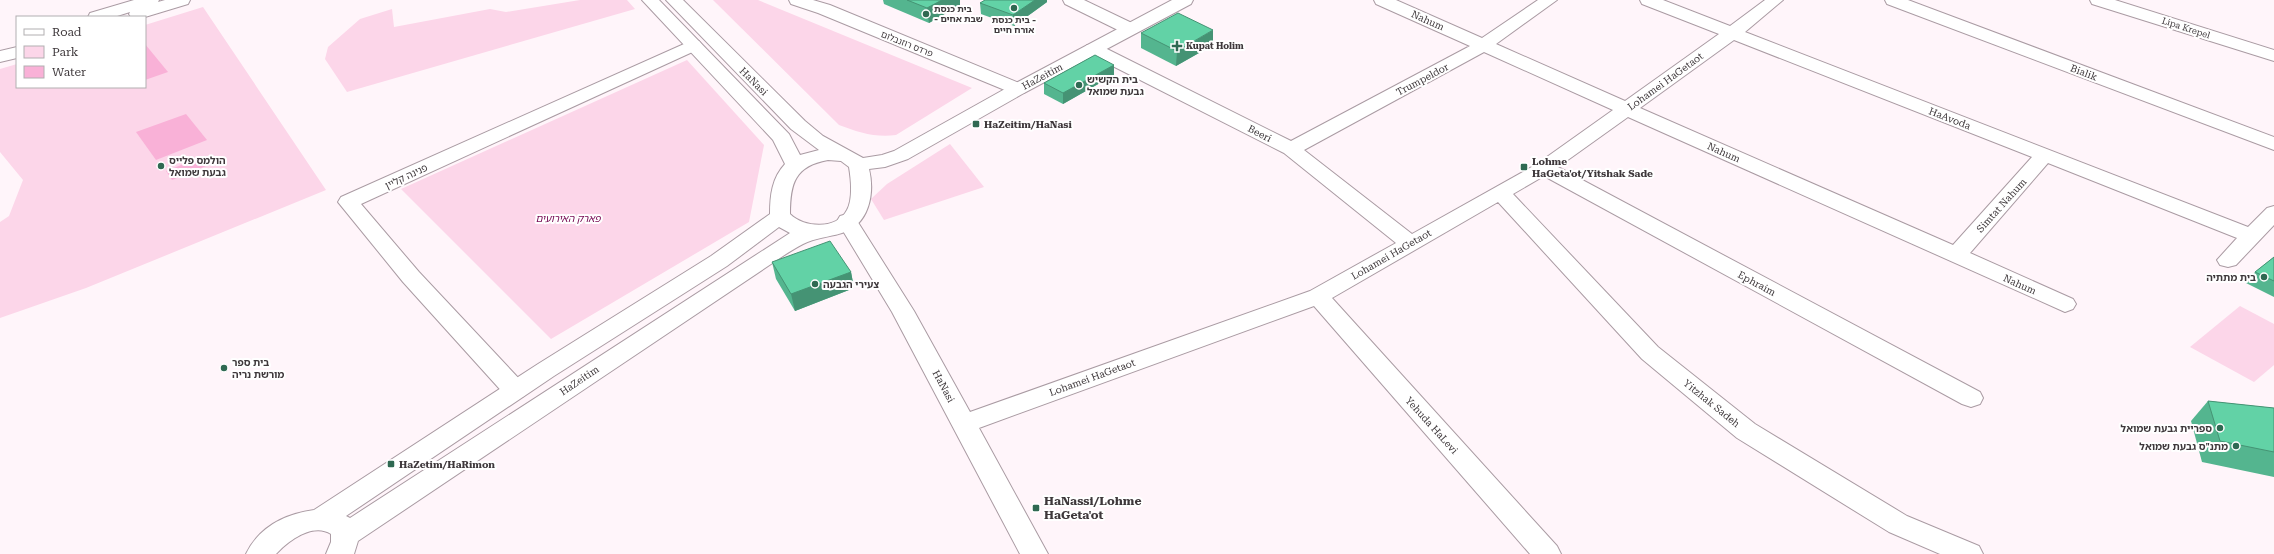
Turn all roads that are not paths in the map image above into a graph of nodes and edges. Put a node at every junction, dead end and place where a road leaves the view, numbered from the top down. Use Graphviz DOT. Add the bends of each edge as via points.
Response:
graph roads {
  1 [pos="151,0"];
  2 [pos="182,0"];
  3 [pos="650,0"];
  4 [pos="674,0"];
  5 [pos="797,0"];
  6 [pos="1071,0"];
  7 [pos="1185,0"];
  8 [pos="1382,0"];
  9 [pos="1548,0"];
  10 [pos="1648,0"];
  11 [pos="1775,0"];
  12 [pos="1893,0"];
  13 [pos="2098,0"];
  14 [pos="2159,0"];
  15 [pos="99,16"];
  16 [pos="131,16"];
  17 [pos="2147,16"];
  18 [pos="1130,29"];
  19 [pos="1732,33"];
  20 [pos="16,41"];
  21 [pos="693,45"];
  22 [pos="0,46"];
  23 [pos="1484,46"];
  24 [pos="1093,49"];
  25 [pos="16,52"];
  26 [pos="2274,56"];
  27 [pos="0,57"];
  28 [pos="1018,89"];
  29 [pos="1627,109"];
  30 [pos="2274,144"];
  31 [pos="1291,149"];
  32 [pos="841,155"];
  33 [pos="901,155"];
  34 [pos="2045,156"];
  35 [pos="795,164"];
  36 [pos="859,164"];
  37 [pos="1544,168"];
  38 [pos="860,190"];
  39 [pos="1500,192"];
  40 [pos="2274,213"];
  41 [pos="780,216"];
  42 [pos="847,221"];
  43 [pos="816,232"];
  44 [pos="2252,236"];
  45 [pos="1410,243"];
  46 [pos="1956,255"];
  47 [pos="2228,260"];
  48 [pos="1318,296"];
  49 [pos="2065,304"];
  50 [pos="515,390"];
  51 [pos="1971,398"];
  52 [pos="964,424"];
  53 [pos="321,519"];
  54 [pos="343,545"];
  55 [pos="260,554"];
  56 [pos="1034,554"];
  57 [pos="1547,554"];
  58 [pos="1969,554"];
  1 -- 15 [label="street"];
  2 -- 16 [label="street"];
  3 -- 21 [label="street, HaNasi"];
  4 -- 32 [label="street, HaNasi" via="792,120 816,140"];
  5 -- 28 [label="street, פרדס רוזנבלום"];
  6 -- 18 [label="street"];
  7 -- 18 [label="street, HaZeitim"];
  8 -- 23 [label="street, Nahum"];
  9 -- 23 [label="street, Trumpeldor"];
  10 -- 19 [label="street, HaAvoda"];
  11 -- 19 [label="street, Lohamei HaGetaot"];
  12 -- 30 [label="street, Bialik"];
  13 -- 17 [label="street, Lipa Krepel"];
  14 -- 17 [label="street"];
  17 -- 26 [label="street, Lipa Krepel"];
  18 -- 24 [label="street, HaZeitim"];
  19 -- 29 [label="street, Lohamei HaGetaot"];
  19 -- 34 [label="street, HaAvoda"];
  20 -- 22 [label="street"];
  21 -- 35 [label="street, HaNasi" via="782,138"];
  21 -- 50 [label="street, פנינה קליין" via="348,202 411,277"];
  23 -- 29 [label="street, Nahum"];
  23 -- 31 [label="street, Trumpeldor"];
  24 -- 28 [label="street, HaZeitim"];
  24 -- 31 [label="street, Beeri"];
  25 -- 27 [label="street"];
  28 -- 33 [label="street, HaZeitim"];
  29 -- 37 [label="street, Lohamei HaGetaot"];
  29 -- 46 [label="street, Nahum"];
  31 -- 45 [label="street, Beeri"];
  32 -- 35 [label="street" via="816,155"];
  32 -- 36 [label="street"];
  33 -- 36 [label="street, HaZeitim" via="885,161"];
  33 -- 38 [label="street, HaZeitim"];
  34 -- 44 [label="street, HaAvoda"];
  34 -- 46 [label="street, Simtat Nahum"];
  35 -- 41 [label="street" via="786,178"];
  36 -- 38 [label="street" via="862,171"];
  37 -- 39 [label="street, Lohamei HaGetaot"];
  37 -- 51 [label="street, Ephraim"];
  38 -- 42 [label="street" via="858,209"];
  39 -- 45 [label="street, Lohamei HaGetaot"];
  39 -- 58 [label="street, Yitzhak Sadeh" via="1650,353 1746,430 1898,524"];
  40 -- 44 [label="street"];
  41 -- 43 [label="street" via="784,223 792,228"];
  41 -- 50 [label="street" via="719,261"];
  42 -- 43 [label="street" via="830,230"];
  42 -- 52 [label="street, HaNasi" via="903,311"];
  43 -- 54 [label="street, HaZeitim" via="795,240 766,257"];
  44 -- 47 [label="street"];
  45 -- 48 [label="street, Lohamei HaGetaot"];
  46 -- 49 [label="street, Nahum"];
  48 -- 52 [label="street, Lohamei HaGetaot"];
  48 -- 57 [label="street, Yehuda HaLevi"];
  50 -- 53 [label="street"];
  52 -- 56 [label="street, HaNasi"];
  53 -- 54 [label="street" via="342,526"];
  53 -- 55 [label="street" via="307,521 280,533 268,542"];
}
